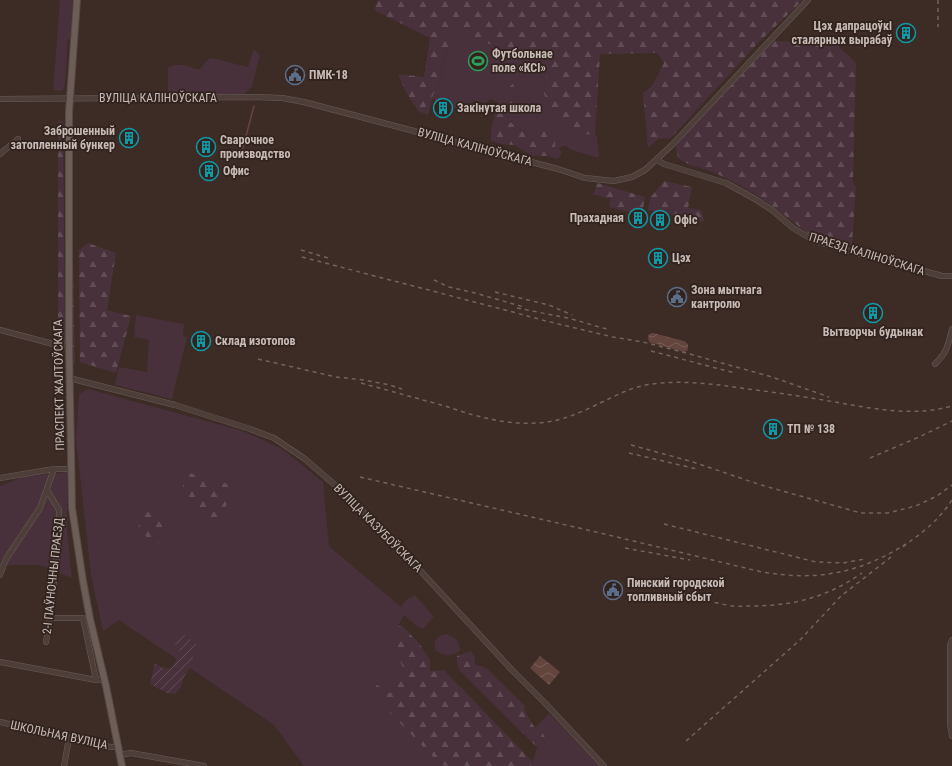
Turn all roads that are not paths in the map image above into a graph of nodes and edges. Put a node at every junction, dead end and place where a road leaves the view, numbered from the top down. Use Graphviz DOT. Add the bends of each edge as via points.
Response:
graph roads {
  1 [pos="77,0"];
  2 [pos="808,0"];
  3 [pos="0,99"];
  4 [pos="69,99"];
  5 [pos="18,139"];
  6 [pos="0,154"];
  7 [pos="657,160"];
  8 [pos="952,276"];
  9 [pos="952,329"];
  10 [pos="0,330"];
  11 [pos="69,346"];
  12 [pos="935,364"];
  13 [pos="69,378"];
  14 [pos="54,469"];
  15 [pos="71,469"];
  16 [pos="0,478"];
  17 [pos="47,490"];
  18 [pos="0,575"];
  19 [pos="50,618"];
  20 [pos="952,640"];
  21 [pos="46,642"];
  22 [pos="0,662"];
  23 [pos="104,679"];
  24 [pos="96,680"];
  25 [pos="0,722"];
  26 [pos="952,736"];
  27 [pos="69,738"];
  28 [pos="118,747"];
  29 [pos="119,755"];
  30 [pos="64,766"];
  31 [pos="122,766"];
  32 [pos="204,766"];
  33 [pos="604,766"];
  1 -- 4 [label="main road, ПРАСПЕКТ ЖАЛТОЎСКАГА"];
  2 -- 7 [label="street, ВУЛІЦА КАЛІНОЎСКАГА"];
  3 -- 4 [label="street, ВУЛІЦА КАЛІНОЎСКАГА"];
  4 -- 7 [label="street, ВУЛІЦА КАЛІНОЎСКАГА" via="292,99 585,178 614,181 627,179 646,170"];
  4 -- 11 [label="main road, ПРАСПЕКТ ЖАЛТОЎСКАГА"];
  5 -- 6 [label="street"];
  7 -- 8 [label="street, ПРАЕЗД КАЛІНОЎСКАГА" via="726,183 772,210 793,228 815,241 935,274"];
  9 -- 12 [label="street" via="946,351"];
  10 -- 11 [label="street"];
  11 -- 13 [label="main road, ПРАСПЕКТ ЖАЛТОЎСКАГА"];
  13 -- 15 [label="main road, ПРАСПЕКТ ЖАЛТОЎСКАГА"];
  13 -- 33 [label="street, ВУЛІЦА КАЗУБОЎСКАГА" via="176,405 250,429 274,438 306,459 350,498"];
  14 -- 15 [label="street"];
  14 -- 16 [label="street"];
  14 -- 17 [label="street"];
  15 -- 23 [label="main road, ПРАСПЕКТ ЖАЛТОЎСКАГА" via="72,508 83,581"];
  17 -- 18 [label="street" via="40,508 6,559"];
  17 -- 19 [label="street, 2-І ПАЎНОЧНЫ ПРАЕЗД" via="59,510"];
  19 -- 21 [label="street, 2-І ПАЎНОЧНЫ ПРАЕЗД"];
  19 -- 24 [label="street" via="83,618"];
  20 -- 26 [label="street"];
  22 -- 24 [label="street"];
  23 -- 24 [label="street"];
  23 -- 28 [label="main road, ПРАСПЕКТ ЖАЛТОЎСКАГА"];
  25 -- 27 [label="street, ШКОЛЬНАЯ ВУЛІЦА"];
  27 -- 28 [label="street, ШКОЛЬНАЯ ВУЛІЦА"];
  27 -- 30 [label="street"];
  28 -- 29 [label="main road, ПРАСПЕКТ ЖАЛТОЎСКАГА"];
  29 -- 31 [label="main road, ПРАСПЕКТ ЖАЛТОЎСКАГА"];
  29 -- 32 [label="street" via="131,753"];
}
